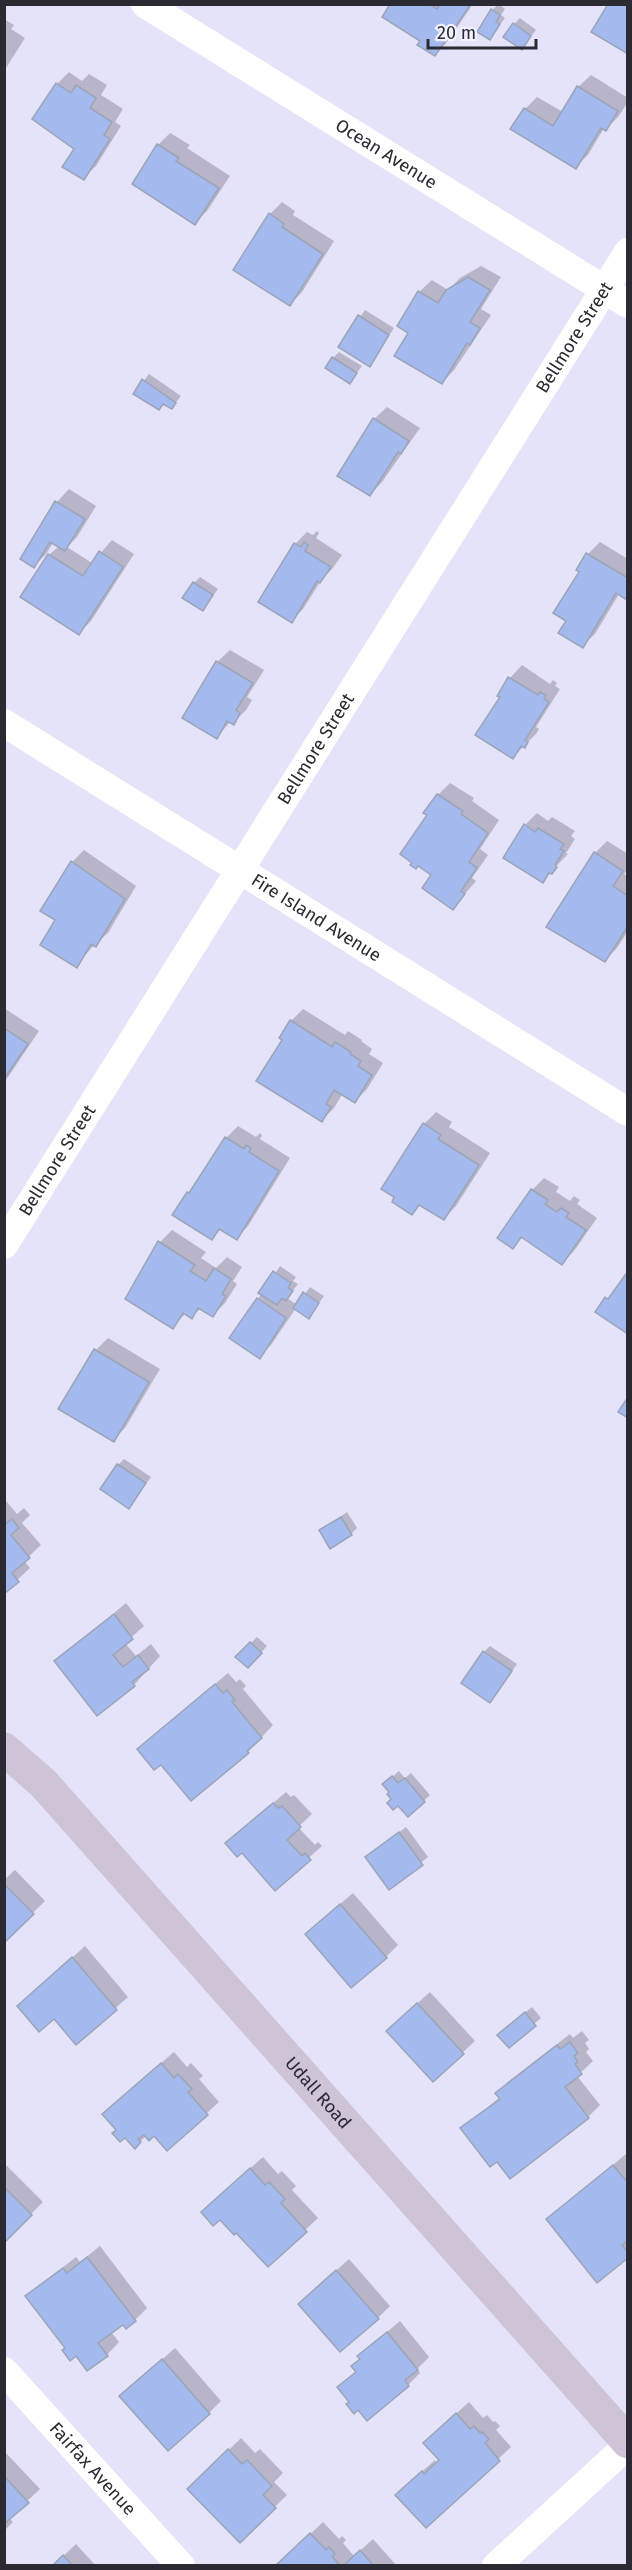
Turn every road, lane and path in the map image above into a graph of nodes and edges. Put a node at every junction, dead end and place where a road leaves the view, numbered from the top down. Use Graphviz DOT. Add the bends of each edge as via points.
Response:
graph roads {
  1 [pos="145,4"];
  2 [pos="627,252"];
  3 [pos="616,297"];
  4 [pos="4,723"];
  5 [pos="241,871"];
  6 [pos="627,1112"];
  7 [pos="4,1245"];
  8 [pos="4,1749"];
  9 [pos="4,2371"];
  10 [pos="627,2444"];
  11 [pos="181,2565"];
  12 [pos="496,2565"];
  1 -- 3 [label="street, Ocean Avenue"];
  2 -- 3 [label="street, Bellmore Street"];
  3 -- 5 [label="street, Bellmore Street"];
  4 -- 5 [label="street, Fire Island Avenue"];
  5 -- 6 [label="street, Fire Island Avenue"];
  5 -- 7 [label="street, Bellmore Street"];
  8 -- 10 [label="street, Udall Road" via="44,1784"];
  9 -- 11 [label="street, Fairfax Avenue"];
  10 -- 12 [label="street"];
}
